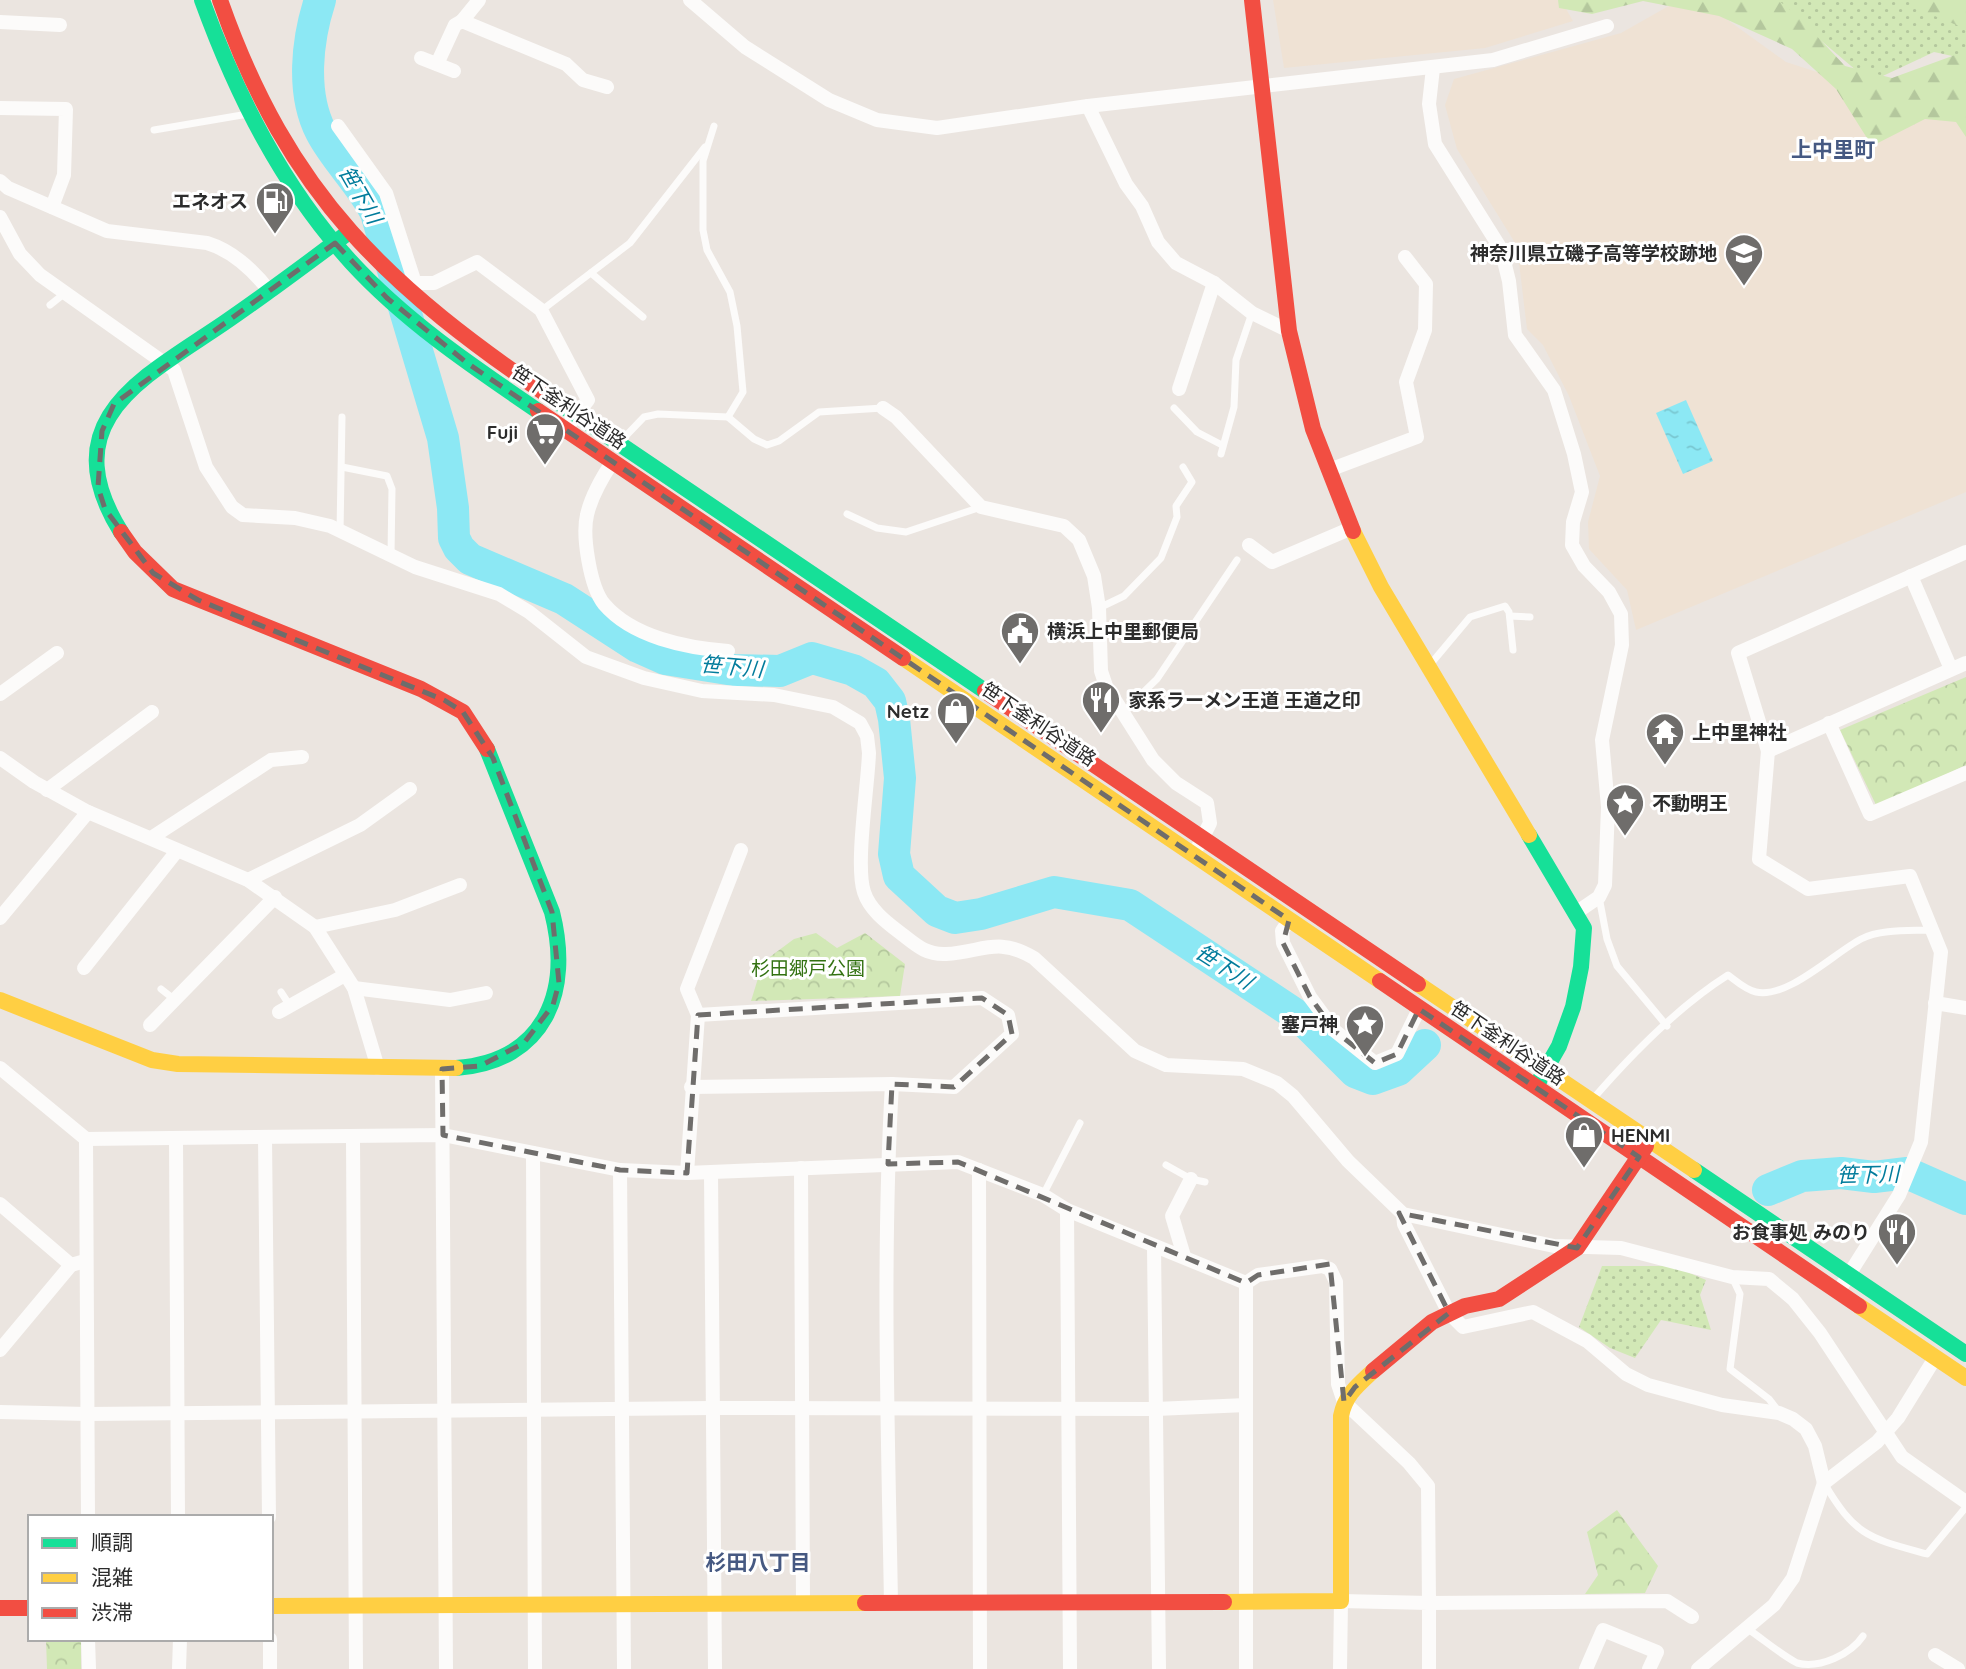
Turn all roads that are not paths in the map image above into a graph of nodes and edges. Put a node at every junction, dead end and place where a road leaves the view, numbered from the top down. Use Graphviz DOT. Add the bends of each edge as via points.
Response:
graph roads {
  1 [pos="202,0"];
  2 [pos="220,0"];
  3 [pos="479,0"];
  4 [pos="690,0"];
  5 [pos="1252,0"];
  6 [pos="462,21"];
  7 [pos="0,22"];
  8 [pos="60,25"];
  9 [pos="1607,26"];
  10 [pos="421,58"];
  11 [pos="437,64"];
  12 [pos="1433,68"];
  13 [pos="454,71"];
  14 [pos="607,87"];
  15 [pos="1262,88"];
  16 [pos="1088,106"];
  17 [pos="0,108"];
  18 [pos="249,114"];
  19 [pos="714,125"];
  20 [pos="338,126"];
  21 [pos="153,130"];
  22 [pos="710,141"];
  23 [pos="0,181"];
  24 [pos="52,207"];
  25 [pos="3,226"];
  26 [pos="350,231"];
  27 [pos="335,243"];
  28 [pos="1405,257"];
  29 [pos="591,273"];
  30 [pos="1214,282"];
  31 [pos="414,290"];
  32 [pos="270,292"];
  33 [pos="65,293"];
  34 [pos="50,305"];
  35 [pos="541,310"];
  36 [pos="1252,313"];
  37 [pos="643,317"];
  38 [pos="1289,331"];
  39 [pos="165,364"];
  40 [pos="1179,389"];
  41 [pos="883,408"];
  42 [pos="1174,408"];
  43 [pos="578,414"];
  44 [pos="342,417"];
  45 [pos="728,417"];
  46 [pos="566,429"];
  47 [pos="618,444"];
  48 [pos="613,461"];
  49 [pos="342,467"];
  50 [pos="1183,467"];
  51 [pos="1329,470"];
  52 [pos="981,506"];
  53 [pos="847,514"];
  54 [pos="1352,528"];
  55 [pos="340,532"];
  56 [pos="1249,545"];
  57 [pos="1966,552"];
  58 [pos="391,555"];
  59 [pos="1237,560"];
  60 [pos="1911,576"];
  61 [pos="1099,608"];
  62 [pos="1510,616"];
  63 [pos="1530,617"];
  64 [pos="1513,650"];
  65 [pos="727,651"];
  66 [pos="57,653"];
  67 [pos="1966,663"];
  68 [pos="1429,666"];
  69 [pos="1951,669"];
  70 [pos="0,694"];
  71 [pos="152,712"];
  72 [pos="1123,713"];
  73 [pos="1829,723"];
  74 [pos="1768,751"];
  75 [pos="302,757"];
  76 [pos="3,765"];
  77 [pos="1966,773"];
  78 [pos="411,789"];
  79 [pos="47,790"];
  80 [pos="88,812"];
  81 [pos="151,838"];
  82 [pos="1202,838"];
  83 [pos="741,850"];
  84 [pos="177,851"];
  85 [pos="1193,855"];
  86 [pos="248,880"];
  87 [pos="460,885"];
  88 [pos="275,897"];
  89 [pos="1599,897"];
  90 [pos="1577,912"];
  91 [pos="0,919"];
  92 [pos="1289,920"];
  93 [pos="314,927"];
  94 [pos="1931,930"];
  95 [pos="84,968"];
  96 [pos="345,975"];
  97 [pos="354,988"];
  98 [pos="161,989"];
  99 [pos="281,992"];
  100 [pos="486,993"];
  101 [pos="0,1000"];
  102 [pos="175,1000"];
  103 [pos="1935,1003"];
  104 [pos="1966,1008"];
  105 [pos="285,1009"];
  106 [pos="1419,1009"];
  107 [pos="698,1015"];
  108 [pos="150,1025"];
  109 [pos="1667,1026"];
  110 [pos="0,1068"];
  111 [pos="378,1068"];
  112 [pos="442,1069"];
  113 [pos="1547,1070"];
  114 [pos="892,1084"];
  115 [pos="1536,1086"];
  116 [pos="691,1087"];
  117 [pos="1592,1101"];
  118 [pos="1577,1116"];
  119 [pos="1080,1123"];
  120 [pos="443,1135"];
  121 [pos="265,1138"];
  122 [pos="353,1138"];
  123 [pos="86,1139"];
  124 [pos="176,1139"];
  125 [pos="1651,1139"];
  126 [pos="533,1153"];
  127 [pos="1639,1157"];
  128 [pos="888,1164"];
  129 [pos="1166,1165"];
  130 [pos="801,1168"];
  131 [pos="620,1170"];
  132 [pos="979,1170"];
  133 [pos="711,1172"];
  134 [pos="687,1173"];
  135 [pos="1198,1181"];
  136 [pos="1043,1195"];
  137 [pos="0,1204"];
  138 [pos="1068,1210"];
  139 [pos="1402,1214"];
  140 [pos="1154,1247"];
  141 [pos="1577,1248"];
  142 [pos="1184,1256"];
  143 [pos="78,1263"];
  144 [pos="1849,1274"];
  145 [pos="1732,1277"];
  146 [pos="1245,1283"];
  147 [pos="1839,1292"];
  148 [pos="1449,1313"];
  149 [pos="5,1334"];
  150 [pos="0,1350"];
  151 [pos="1966,1354"];
  152 [pos="1935,1358"];
  153 [pos="1966,1378"];
  154 [pos="1344,1402"];
  155 [pos="1246,1405"];
  156 [pos="978,1407"];
  157 [pos="1070,1407"];
  158 [pos="712,1408"];
  159 [pos="802,1408"];
  160 [pos="887,1408"];
  161 [pos="534,1409"];
  162 [pos="1156,1409"];
  163 [pos="622,1411"];
  164 [pos="0,1412"];
  165 [pos="268,1412"];
  166 [pos="445,1412"];
  167 [pos="176,1413"];
  168 [pos="353,1413"];
  169 [pos="1779,1413"];
  170 [pos="87,1414"];
  171 [pos="1884,1431"];
  172 [pos="1824,1483"];
  173 [pos="1966,1505"];
  174 [pos="88,1515"];
  175 [pos="178,1515"];
  176 [pos="269,1515"];
  177 [pos="1246,1600"];
  178 [pos="1340,1601"];
  179 [pos="1070,1602"];
  180 [pos="1158,1602"];
  181 [pos="891,1603"];
  182 [pos="980,1603"];
  183 [pos="1429,1603"];
  184 [pos="803,1604"];
  185 [pos="622,1605"];
  186 [pos="714,1605"];
  187 [pos="273,1606"];
  188 [pos="356,1607"];
  189 [pos="446,1607"];
  190 [pos="535,1607"];
  191 [pos="0,1608"];
  192 [pos="28,1608"];
  193 [pos="1692,1617"];
  194 [pos="1748,1629"];
  195 [pos="1863,1636"];
  196 [pos="88,1641"];
  197 [pos="180,1641"];
  198 [pos="270,1641"];
  199 [pos="1935,1655"];
  200 [pos="1813,1667"];
  201 [pos="89,1669"];
  202 [pos="179,1669"];
  203 [pos="270,1669"];
  204 [pos="356,1669"];
  205 [pos="446,1669"];
  206 [pos="536,1669"];
  207 [pos="624,1669"];
  208 [pos="715,1669"];
  209 [pos="980,1669"];
  210 [pos="1070,1669"];
  211 [pos="1158,1669"];
  212 [pos="1246,1669"];
  213 [pos="1340,1669"];
  214 [pos="1429,1669"];
  215 [pos="1586,1669"];
  216 [pos="1649,1669"];
  217 [pos="1698,1669"];
  218 [pos="1958,1669"];
  1 -- 18 [label="street, 笹下釜利谷道路"];
  2 -- 26 [label="street, 笹下釜利谷道路" via="237,49 283,141"];
  3 -- 6 [label="street"];
  4 -- 16 [label="street" via="745,47 830,100 877,120 937,128"];
  5 -- 15 [label="street"];
  6 -- 11 [label="street" via="455,25"];
  6 -- 14 [label="street" via="566,64 583,79"];
  7 -- 8 [label="street"];
  9 -- 12 [label="street" via="1493,60"];
  10 -- 11 [label="street"];
  11 -- 13 [label="street"];
  12 -- 15 [label="street"];
  12 -- 89 [label="street" via="1429,104 1435,144 1502,249 1515,335 1554,390 1574,454 1582,492 1572,545 1621,614 1622,645 1602,740 1608,807 1605,886"];
  15 -- 16 [label="street"];
  15 -- 38 [label="street"];
  16 -- 30 [label="street" via="1158,242 1176,263"];
  17 -- 24 [label="street" via="66,109 64,175"];
  18 -- 21 [label="lane"];
  18 -- 27 [label="street, 笹下釜利谷道路" via="276,165"];
  19 -- 22 [label="lane"];
  20 -- 31 [label="street" via="386,193"];
  22 -- 29 [label="lane" via="630,243"];
  22 -- 45 [label="lane" via="703,161 703,230 730,292 743,392"];
  23 -- 24 [label="street"];
  24 -- 32 [label="street" via="107,231 221,248 255,272"];
  25 -- 33 [label="street" via="20,254"];
  26 -- 27 [label="street"];
  26 -- 31 [label="street, 笹下釜利谷道路" via="379,265"];
  27 -- 32 [label="street"];
  27 -- 46 [label="street, 笹下釜利谷道路" via="423,328"];
  28 -- 51 [label="street" via="1426,284 1425,330 1406,382 1417,437"];
  29 -- 35 [label="lane"];
  29 -- 37 [label="lane"];
  30 -- 36 [label="street"];
  30 -- 40 [label="street"];
  31 -- 35 [label="street" via="477,262"];
  31 -- 43 [label="street, 笹下釜利谷道路" via="473,345"];
  32 -- 39 [label="street"];
  33 -- 34 [label="lane"];
  33 -- 39 [label="street"];
  35 -- 43 [label="street" via="589,400"];
  36 -- 38 [label="street"];
  36 -- 42 [label="lane" via="1236,360 1234,407 1222,449"];
  38 -- 51 [label="street" via="1313,429"];
  39 -- 55 [label="street" via="174,370 206,467 232,507 243,515 295,518"];
  39 -- 112 [label="street" via="114,404 96,461 105,509 153,573 198,600 444,700 463,712 493,758 552,912 559,940 559,983 553,1005 524,1043 480,1066"];
  41 -- 45 [label="lane" via="819,412 767,445"];
  41 -- 52 [label="street"];
  43 -- 46 [label="street"];
  43 -- 47 [label="street, 笹下釜利谷道路"];
  44 -- 49 [label="lane"];
  45 -- 47 [label="lane" via="644,417"];
  46 -- 48 [label="street, 笹下釜利谷道路"];
  47 -- 82 [label="street, 笹下釜利谷道路"];
  48 -- 65 [label="street" via="587,514 586,543 596,590 604,604 634,626 667,641"];
  48 -- 85 [label="street, 笹下釜利谷道路"];
  49 -- 55 [label="lane"];
  49 -- 58 [label="lane" via="387,476 392,489"];
  50 -- 61 [label="lane" via="1192,482 1176,506 1177,517 1161,558 1124,596"];
  51 -- 54 [label="street"];
  52 -- 53 [label="lane" via="906,532 877,528"];
  52 -- 61 [label="street" via="1064,526 1088,555"];
  54 -- 56 [label="street" via="1272,562"];
  54 -- 68 [label="street"];
  55 -- 58 [label="street"];
  57 -- 60 [label="street"];
  58 -- 139 [label="street" via="499,594 586,657 644,678 702,691 817,702 860,723 869,753 864,893 880,917 924,952 946,954 986,945 1019,949 1135,1051 1154,1062 1243,1069 1277,1083"];
  59 -- 72 [label="lane" via="1157,679"];
  60 -- 69 [label="street"];
  60 -- 74 [label="street" via="1738,653"];
  61 -- 72 [label="street" via="1101,671"];
  62 -- 63 [label="lane"];
  62 -- 64 [label="lane"];
  62 -- 68 [label="lane" via="1505,606 1470,617"];
  66 -- 70 [label="street"];
  67 -- 69 [label="street"];
  68 -- 90 [label="street"];
  69 -- 73 [label="street"];
  71 -- 79 [label="street"];
  72 -- 82 [label="street" via="1161,768 1207,803 1210,822"];
  73 -- 74 [label="street"];
  73 -- 77 [label="street" via="1870,814"];
  74 -- 94 [label="street" via="1759,859 1808,889 1910,876"];
  75 -- 81 [label="street" via="271,760"];
  76 -- 79 [label="street"];
  78 -- 86 [label="street" via="360,825"];
  79 -- 80 [label="street"];
  80 -- 81 [label="street"];
  80 -- 91 [label="street"];
  81 -- 84 [label="street"];
  82 -- 85 [label="street"];
  82 -- 113 [label="street, 笹下釜利谷道路"];
  83 -- 107 [label="street" via="687,989"];
  84 -- 86 [label="street"];
  84 -- 95 [label="street"];
  85 -- 92 [label="street, 笹下釜利谷道路"];
  86 -- 88 [label="street"];
  87 -- 93 [label="street" via="395,910"];
  88 -- 93 [label="street"];
  88 -- 102 [label="street"];
  89 -- 90 [label="street"];
  89 -- 109 [label="lane" via="1617,967"];
  90 -- 113 [label="street" via="1584,928 1584,964"];
  92 -- 106 [label="street, 笹下釜利谷道路"];
  92 -- 106 [label="street" via="1282,931 1283,943 1310,997 1335,1031 1375,1063 1397,1054"];
  93 -- 96 [label="street"];
  94 -- 103 [label="street" via="1941,952"];
  94 -- 109 [label="lane" via="1861,939 1820,968 1773,992 1753,992 1728,975 1701,992"];
  96 -- 97 [label="street"];
  96 -- 105 [label="street"];
  97 -- 100 [label="street" via="450,1000"];
  97 -- 111 [label="street"];
  98 -- 102 [label="lane"];
  99 -- 105 [label="lane"];
  101 -- 111 [label="street" via="152,1060"];
  102 -- 108 [label="street"];
  103 -- 104 [label="street"];
  103 -- 144 [label="street" via="1921,1142 1899,1195"];
  106 -- 115 [label="street, 笹下釜利谷道路"];
  107 -- 114 [label="street" via="982,998 1008,1015 1012,1034 954,1087"];
  107 -- 116 [label="street"];
  109 -- 117 [label="lane" via="1610,1078"];
  110 -- 123 [label="street"];
  111 -- 112 [label="street"];
  112 -- 120 [label="street"];
  113 -- 115 [label="street"];
  113 -- 117 [label="street, 笹下釜利谷道路"];
  114 -- 116 [label="street"];
  114 -- 128 [label="street"];
  115 -- 118 [label="street, 笹下釜利谷道路"];
  116 -- 134 [label="street"];
  117 -- 118 [label="lane"];
  117 -- 125 [label="street, 笹下釜利谷道路"];
  118 -- 127 [label="street, 笹下釜利谷道路"];
  119 -- 136 [label="lane"];
  120 -- 122 [label="street"];
  120 -- 126 [label="street"];
  120 -- 166 [label="street"];
  121 -- 122 [label="street"];
  121 -- 124 [label="street"];
  121 -- 165 [label="street"];
  122 -- 168 [label="street"];
  123 -- 124 [label="street"];
  123 -- 143 [label="street"];
  124 -- 167 [label="street"];
  125 -- 127 [label="street"];
  125 -- 144 [label="street, 笹下釜利谷道路"];
  126 -- 131 [label="street"];
  126 -- 161 [label="street"];
  127 -- 141 [label="street"];
  127 -- 147 [label="street, 笹下釜利谷道路"];
  128 -- 130 [label="street"];
  128 -- 132 [label="street" via="958,1162"];
  128 -- 160 [label="street"];
  129 -- 135 [label="lane"];
  130 -- 133 [label="street"];
  130 -- 159 [label="street"];
  131 -- 134 [label="street"];
  131 -- 163 [label="street"];
  132 -- 136 [label="street"];
  132 -- 156 [label="street"];
  133 -- 134 [label="street"];
  133 -- 158 [label="street"];
  135 -- 142 [label="street" via="1172,1216"];
  136 -- 138 [label="street"];
  137 -- 143 [label="street"];
  138 -- 140 [label="street"];
  138 -- 157 [label="street"];
  139 -- 141 [label="street"];
  139 -- 148 [label="street"];
  140 -- 142 [label="street"];
  140 -- 162 [label="street"];
  141 -- 145 [label="street" via="1621,1248"];
  141 -- 148 [label="street" via="1499,1299"];
  142 -- 146 [label="street"];
  143 -- 149 [label="street"];
  143 -- 170 [label="street"];
  144 -- 147 [label="street"];
  144 -- 151 [label="street, 笹下釜利谷道路"];
  145 -- 169 [label="lane" via="1740,1294 1730,1369 1769,1399"];
  145 -- 171 [label="street" via="1769,1279 1793,1299"];
  146 -- 154 [label="street" via="1258,1275 1322,1266 1330,1269 1336,1282 1338,1384"];
  146 -- 155 [label="street"];
  147 -- 152 [label="street, 笹下釜利谷道路"];
  148 -- 154 [label="street" via="1355,1387"];
  148 -- 169 [label="street" via="1463,1327 1533,1312 1587,1341 1626,1374 1648,1385 1722,1405"];
  149 -- 150 [label="street"];
  152 -- 153 [label="street, 笹下釜利谷道路"];
  152 -- 171 [label="street" via="1910,1402"];
  154 -- 178 [label="street"];
  154 -- 183 [label="street" via="1428,1486"];
  155 -- 162 [label="street"];
  155 -- 177 [label="street"];
  156 -- 157 [label="street"];
  156 -- 160 [label="street"];
  156 -- 182 [label="street"];
  157 -- 162 [label="street"];
  157 -- 179 [label="street"];
  158 -- 159 [label="street"];
  158 -- 163 [label="street"];
  158 -- 186 [label="street"];
  159 -- 160 [label="street"];
  159 -- 184 [label="street"];
  160 -- 181 [label="street"];
  161 -- 163 [label="street"];
  161 -- 166 [label="street"];
  161 -- 190 [label="street"];
  162 -- 180 [label="street"];
  163 -- 185 [label="street"];
  164 -- 170 [label="street"];
  165 -- 167 [label="street"];
  165 -- 168 [label="street"];
  165 -- 176 [label="street"];
  166 -- 168 [label="street"];
  166 -- 189 [label="street"];
  167 -- 170 [label="street"];
  167 -- 175 [label="street"];
  168 -- 188 [label="street"];
  169 -- 172 [label="street" via="1805,1429"];
  170 -- 174 [label="street"];
  171 -- 172 [label="street"];
  171 -- 173 [label="street" via="1902,1457"];
  172 -- 173 [label="lane" via="1859,1531 1927,1555"];
  172 -- 194 [label="street" via="1793,1578 1774,1605"];
  177 -- 178 [label="street"];
  177 -- 180 [label="street"];
  177 -- 212 [label="street"];
  178 -- 183 [label="street"];
  178 -- 213 [label="street"];
  179 -- 180 [label="street"];
  179 -- 182 [label="street"];
  179 -- 210 [label="street"];
  180 -- 211 [label="street"];
  181 -- 182 [label="street"];
  181 -- 184 [label="street"];
  182 -- 209 [label="street"];
  183 -- 193 [label="street" via="1667,1601"];
  183 -- 214 [label="street"];
  184 -- 186 [label="street"];
  185 -- 186 [label="street"];
  185 -- 190 [label="street"];
  185 -- 207 [label="street"];
  186 -- 208 [label="street"];
  187 -- 188 [label="street"];
  188 -- 189 [label="street"];
  188 -- 204 [label="street"];
  189 -- 190 [label="street"];
  189 -- 205 [label="street"];
  190 -- 206 [label="street"];
  191 -- 192 [label="street"];
  194 -- 200 [label="lane" via="1800,1665"];
  194 -- 217 [label="street" via="1729,1637"];
  195 -- 200 [label="lane" via="1839,1659"];
  196 -- 201 [label="street"];
  197 -- 202 [label="street"];
  198 -- 203 [label="street"];
  199 -- 218 [label="street"];
  215 -- 216 [label="street" via="1603,1630 1657,1652"];
}
